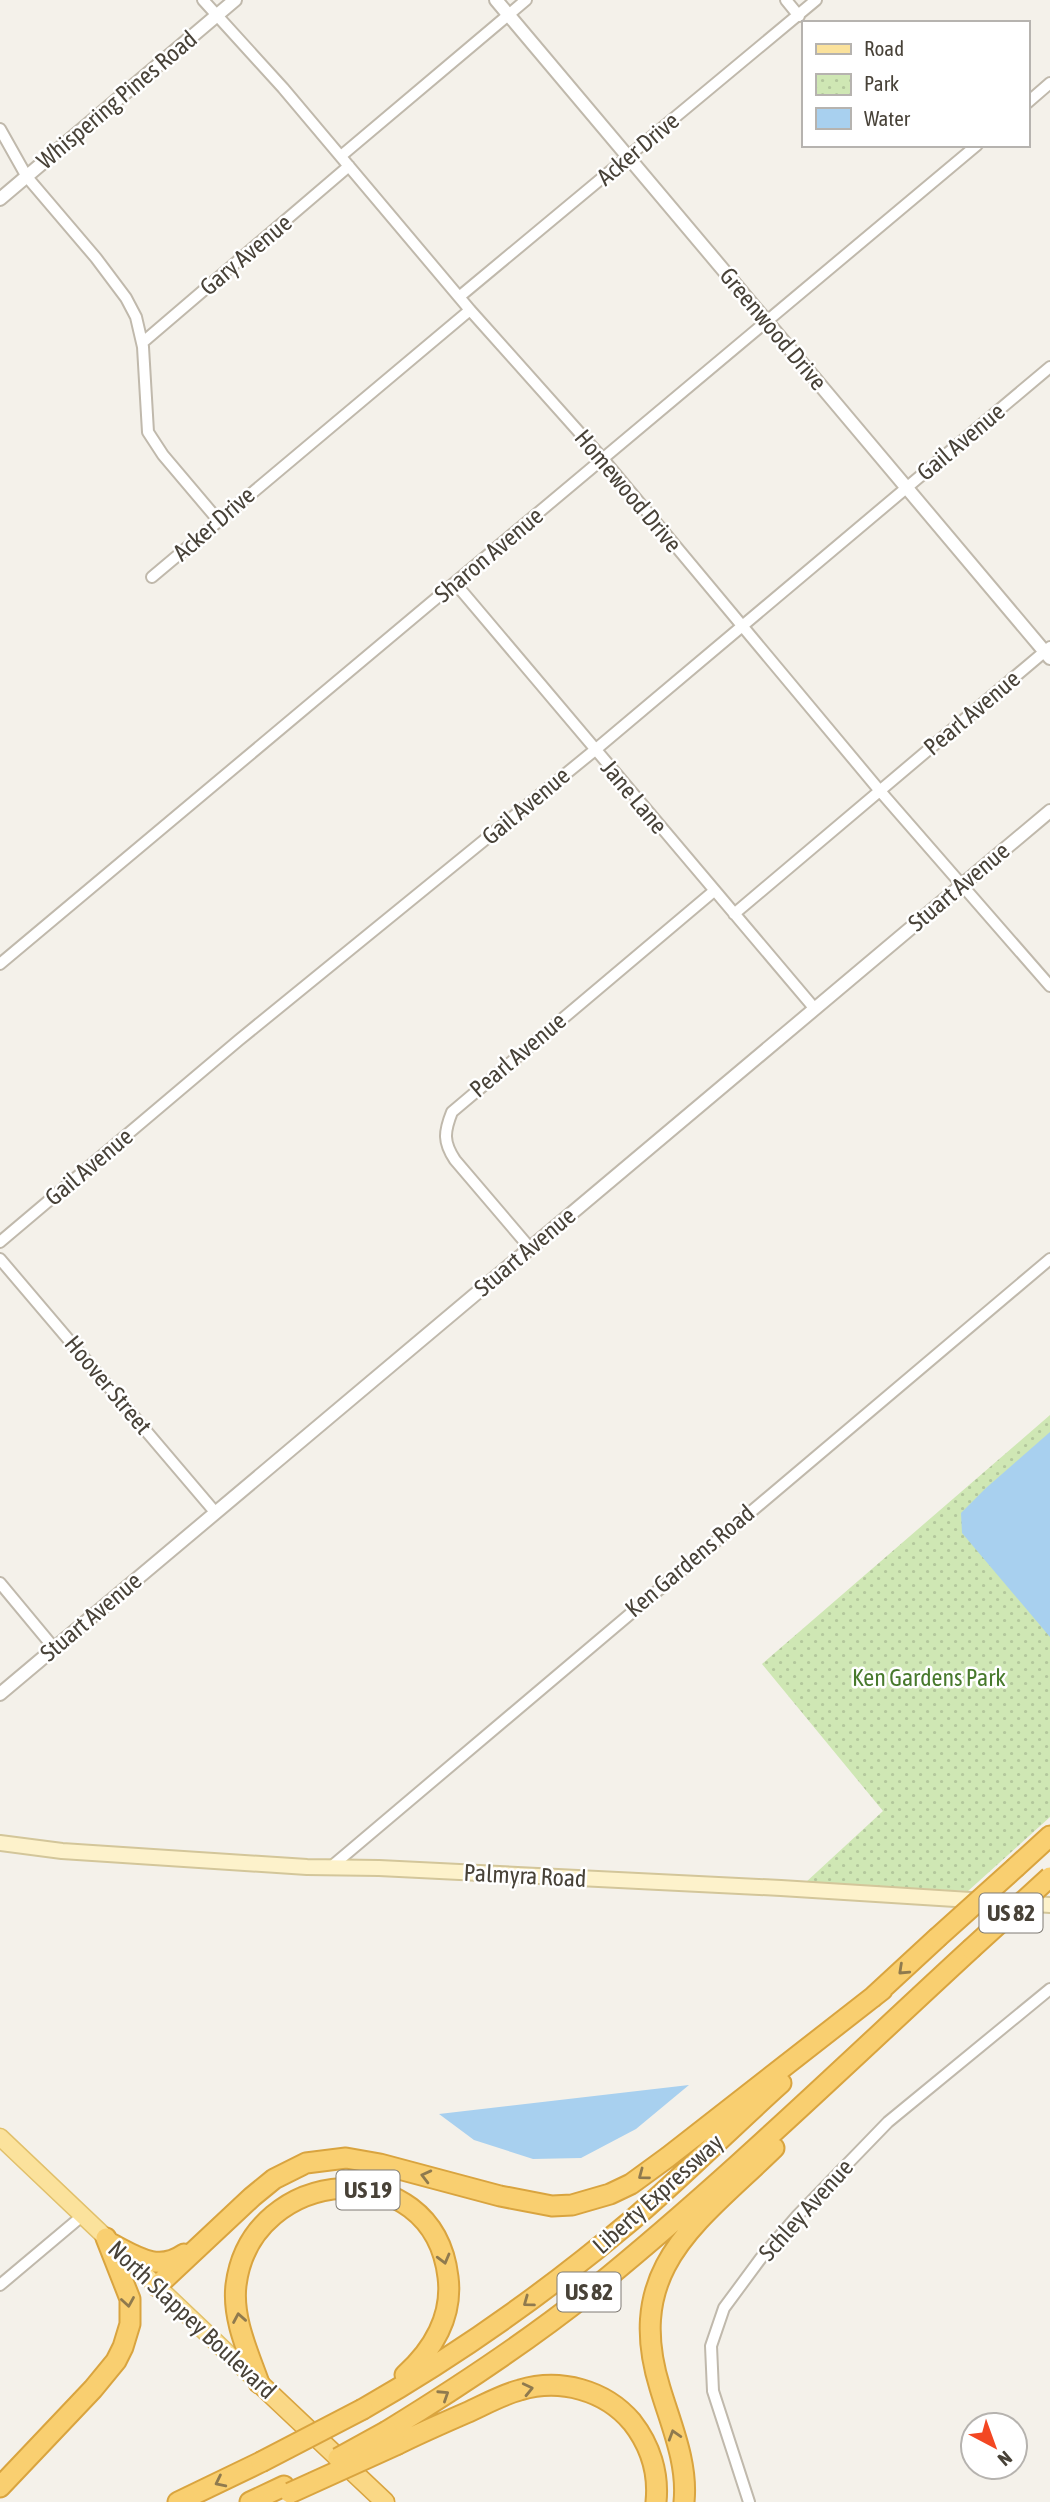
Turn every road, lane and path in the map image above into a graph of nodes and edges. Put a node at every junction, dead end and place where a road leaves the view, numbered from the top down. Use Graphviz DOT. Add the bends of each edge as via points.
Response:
graph roads {
  1 [pos="203,0"];
  2 [pos="234,0"];
  3 [pos="496,0"];
  4 [pos="526,0"];
  5 [pos="786,0"];
  6 [pos="816,0"];
  7 [pos="509,15"];
  8 [pos="216,16"];
  9 [pos="799,16"];
  10 [pos="1050,83"];
  11 [pos="1029,101"];
  12 [pos="0,129"];
  13 [pos="975,147"];
  14 [pos="341,156"];
  15 [pos="629,157"];
  16 [pos="349,166"];
  17 [pos="27,177"];
  18 [pos="0,199"];
  19 [pos="459,297"];
  20 [pos="470,310"];
  21 [pos="767,322"];
  22 [pos="142,343"];
  23 [pos="1050,367"];
  24 [pos="603,459"];
  25 [pos="907,487"];
  26 [pos="218,520"];
  27 [pos="152,577"];
  28 [pos="455,583"];
  29 [pos="742,626"];
  30 [pos="1048,652"];
  31 [pos="595,750"];
  32 [pos="880,791"];
  33 [pos="1050,811"];
  34 [pos="962,885"];
  35 [pos="714,891"];
  36 [pos="734,914"];
  37 [pos="0,964"];
  38 [pos="1050,986"];
  39 [pos="815,1009"];
  40 [pos="0,1242"];
  41 [pos="530,1248"];
  42 [pos="0,1259"];
  43 [pos="1050,1259"];
  44 [pos="215,1512"];
  45 [pos="0,1583"];
  46 [pos="54,1648"];
  47 [pos="0,1694"];
  48 [pos="1050,1836"];
  49 [pos="0,1843"];
  50 [pos="332,1866"];
  51 [pos="1050,1877"];
  52 [pos="1050,1905"];
  53 [pos="1050,1989"];
  54 [pos="741,2109"];
  55 [pos="779,2134"];
  56 [pos="0,2137"];
  57 [pos="82,2216"];
  58 [pos="109,2241"];
  59 [pos="202,2242"];
  60 [pos="0,2285"];
  61 [pos="157,2286"];
  62 [pos="259,2383"];
  63 [pos="368,2406"];
  64 [pos="392,2437"];
  65 [pos="0,2487"];
  66 [pos="287,2489"];
  67 [pos="178,2502"];
  68 [pos="250,2502"];
  69 [pos="267,2502"];
  70 [pos="385,2502"];
  71 [pos="656,2502"];
  72 [pos="684,2502"];
  73 [pos="749,2502"];
  1 -- 8 [label="street, Homewood Drive"];
  2 -- 8 [label="street, Whispering Pines Road"];
  3 -- 7 [label="street, Greenwood Drive"];
  4 -- 7 [label="street"];
  5 -- 9 [label="street"];
  6 -- 9 [label="street, Acker Drive"];
  7 -- 14 [label="street"];
  7 -- 15 [label="street, Greenwood Drive"];
  8 -- 14 [label="street, Homewood Drive"];
  8 -- 17 [label="street, Whispering Pines Road"];
  9 -- 15 [label="street, Acker Drive"];
  10 -- 11 [label="street"];
  12 -- 17 [label="street"];
  13 -- 21 [label="street, Sharon Avenue"];
  14 -- 16 [label="street, Homewood Drive"];
  15 -- 19 [label="street, Acker Drive"];
  15 -- 21 [label="street, Greenwood Drive"];
  16 -- 19 [label="street, Homewood Drive"];
  16 -- 22 [label="street, Gary Avenue"];
  17 -- 18 [label="street, Whispering Pines Road"];
  17 -- 22 [label="street" via="126,298"];
  19 -- 20 [label="street, Homewood Drive"];
  20 -- 24 [label="street, Homewood Drive"];
  20 -- 26 [label="street, Acker Drive"];
  21 -- 24 [label="street, Sharon Avenue"];
  21 -- 25 [label="street, Greenwood Drive"];
  22 -- 26 [label="street" via="148,432"];
  23 -- 25 [label="street, Gail Avenue"];
  24 -- 28 [label="street, Sharon Avenue"];
  24 -- 29 [label="street, Homewood Drive"];
  25 -- 29 [label="street, Gail Avenue"];
  25 -- 30 [label="street, Greenwood Drive"];
  26 -- 27 [label="street, Acker Drive"];
  28 -- 31 [label="street, Jane Lane"];
  28 -- 37 [label="street, Sharon Avenue"];
  29 -- 31 [label="street, Gail Avenue"];
  29 -- 32 [label="street, Homewood Drive"];
  30 -- 32 [label="street, Pearl Avenue"];
  31 -- 35 [label="street, Jane Lane"];
  31 -- 40 [label="street, Gail Avenue"];
  32 -- 34 [label="street, Homewood Drive"];
  32 -- 36 [label="street, Pearl Avenue"];
  33 -- 34 [label="street, Stuart Avenue"];
  34 -- 38 [label="street, Homewood Drive"];
  34 -- 39 [label="street, Stuart Avenue"];
  35 -- 36 [label="street, Jane Lane"];
  35 -- 41 [label="street, Pearl Avenue" via="452,1112 445,1128 446,1146 454,1160"];
  36 -- 39 [label="street, Jane Lane"];
  39 -- 41 [label="street, Stuart Avenue"];
  41 -- 44 [label="street, Stuart Avenue"];
  42 -- 44 [label="street, Hoover Street"];
  43 -- 50 [label="street, Ken Gardens Road"];
  44 -- 46 [label="street, Stuart Avenue"];
  45 -- 46 [label="street"];
  46 -- 47 [label="street, Stuart Avenue"];
  48 -- 54 [label="highway, US 82, one-way, bridge"];
  49 -- 50 [label="main road, Palmyra Road" via="62,1851"];
  50 -- 52 [label="main road, Palmyra Road"];
  51 -- 55 [label="highway, US 82, bridge"];
  53 -- 73 [label="street, Schley Avenue" via="888,2122 797,2217 724,2308 711,2346 713,2391"];
  54 -- 59 [label="highway, one-way" via="631,2184 592,2201 552,2206 380,2164 346,2158 325,2160 306,2163 274,2179"];
  54 -- 63 [label="highway, Liberty Expressway / US 82, one-way" via="634,2218 571,2269 480,2337"];
  64 -- 55 [label="highway, Liberty Expressway / US 82, one-way" via="591,2290"];
  72 -- 55 [label="highway, one-way" via="680,2456 651,2354 654,2291 664,2265 688,2231"];
  56 -- 57 [label="main road, North Slappey Boulevard"];
  57 -- 58 [label="main road, North Slappey Boulevard"];
  57 -- 60 [label="street"];
  58 -- 59 [label="highway" via="155,2264 178,2258"];
  58 -- 61 [label="main road, North Slappey Boulevard"];
  58 -- 65 [label="highway, one-way" via="130,2299 130,2324 123,2347 93,2389"];
  59 -- 61 [label="highway"];
  61 -- 62 [label="main road, North Slappey Boulevard"];
  62 -- 63 [label="highway, US 19, one-way" via="237,2308 239,2272 252,2241 272,2216 311,2193 341,2187 375,2191 404,2203 425,2220 442,2249 449,2297 430,2348"];
  62 -- 70 [label="highway, North Slappey Boulevard / US 19"];
  63 -- 67 [label="highway, Liberty Expressway / US 19, one-way, bridge"];
  64 -- 66 [label="highway, Liberty Expressway / US 82, bridge"];
  64 -- 71 [label="highway, one-way" via="520,2390 556,2385 580,2389 612,2404 637,2430 653,2462"];
  66 -- 68 [label="highway, Liberty Expressway / US 82"];
  66 -- 69 [label="highway"];
}
